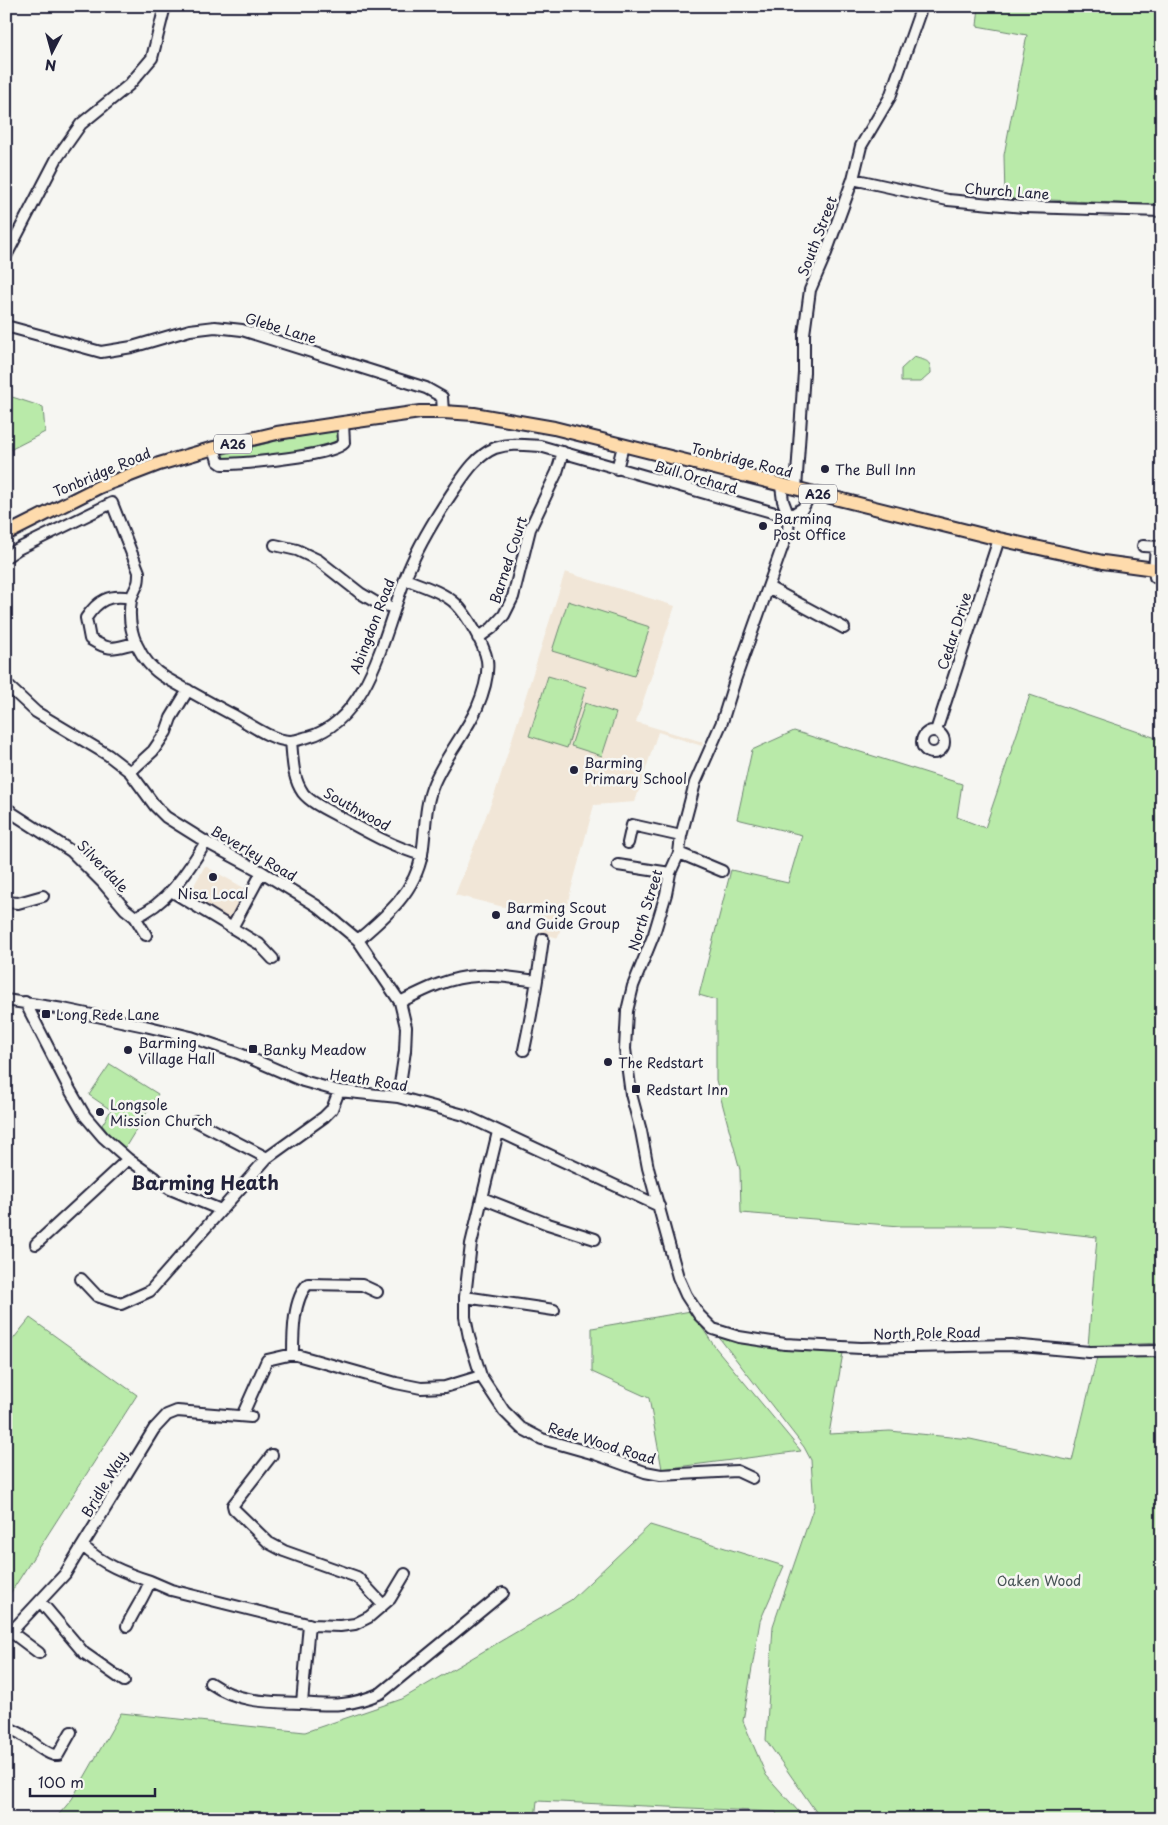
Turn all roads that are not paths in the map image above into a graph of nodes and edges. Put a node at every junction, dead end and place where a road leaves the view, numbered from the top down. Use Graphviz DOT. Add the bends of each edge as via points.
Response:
graph roads {
  1 [pos="165,6"];
  2 [pos="922,6"];
  3 [pos="853,179"];
  4 [pos="1162,211"];
  5 [pos="6,256"];
  6 [pos="6,326"];
  7 [pos="443,412"];
  8 [pos="343,423"];
  9 [pos="623,446"];
  10 [pos="214,448"];
  11 [pos="563,452"];
  12 [pos="617,469"];
  13 [pos="781,486"];
  14 [pos="796,489"];
  15 [pos="811,492"];
  16 [pos="789,518"];
  17 [pos="6,534"];
  18 [pos="999,539"];
  19 [pos="275,546"];
  20 [pos="1144,546"];
  21 [pos="1159,547"];
  22 [pos="6,557"];
  23 [pos="1158,570"];
  24 [pos="405,579"];
  25 [pos="1162,580"];
  26 [pos="768,587"];
  27 [pos="131,598"];
  28 [pos="395,608"];
  29 [pos="844,628"];
  30 [pos="478,638"];
  31 [pos="135,643"];
  32 [pos="6,684"];
  33 [pos="188,690"];
  34 [pos="936,731"];
  35 [pos="291,741"];
  36 [pos="130,772"];
  37 [pos="9,810"];
  38 [pos="6,822"];
  39 [pos="681,836"];
  40 [pos="206,842"];
  41 [pos="628,843"];
  42 [pos="679,853"];
  43 [pos="422,854"];
  44 [pos="618,865"];
  45 [pos="722,871"];
  46 [pos="262,872"];
  47 [pos="670,873"];
  48 [pos="171,891"];
  49 [pos="44,896"];
  50 [pos="6,902"];
  51 [pos="135,917"];
  52 [pos="232,928"];
  53 [pos="146,935"];
  54 [pos="543,936"];
  55 [pos="358,940"];
  56 [pos="273,959"];
  57 [pos="536,981"];
  58 [pos="6,1000"];
  59 [pos="26,1002"];
  60 [pos="400,1002"];
  61 [pos="524,1050"];
  62 [pos="339,1091"];
  63 [pos="398,1097"];
  64 [pos="196,1121"];
  65 [pos="498,1132"];
  66 [pos="267,1158"];
  67 [pos="128,1159"];
  68 [pos="482,1198"];
  69 [pos="659,1206"];
  70 [pos="220,1210"];
  71 [pos="595,1240"];
  72 [pos="36,1244"];
  73 [pos="81,1279"];
  74 [pos="377,1292"];
  75 [pos="465,1297"];
  76 [pos="554,1310"];
  77 [pos="699,1315"];
  78 [pos="1162,1351"];
  79 [pos="293,1354"];
  80 [pos="481,1376"];
  81 [pos="272,1455"];
  82 [pos="752,1478"];
  83 [pos="83,1546"];
  84 [pos="405,1574"];
  85 [pos="150,1581"];
  86 [pos="503,1593"];
  87 [pos="40,1601"];
  88 [pos="383,1605"];
  89 [pos="309,1624"];
  90 [pos="127,1626"];
  91 [pos="8,1634"];
  92 [pos="39,1653"];
  93 [pos="124,1681"];
  94 [pos="210,1683"];
  95 [pos="302,1702"];
  96 [pos="6,1728"];
  97 [pos="71,1732"];
  1 -- 5 [label="street" via="152,58 130,84 81,124 57,158"];
  2 -- 3 [label="street, South Street" via="890,97 861,146"];
  3 -- 4 [label="street, Church Lane" via="948,200 1024,207"];
  3 -- 14 [label="street, South Street" via="810,290 804,334"];
  6 -- 7 [label="street, Glebe Lane" via="101,352 132,348 190,330 216,326 242,330 426,388 442,397"];
  7 -- 8 [label="main road, Tonbridge Road / A26" via="420,412"];
  7 -- 9 [label="main road, Tonbridge Road / A26" via="554,428"];
  8 -- 10 [label="main road, Tonbridge Road / A26"];
  8 -- 10 [label="street" via="344,443 335,449 222,464"];
  9 -- 12 [label="street"];
  9 -- 13 [label="main road, Tonbridge Road / A26"];
  10 -- 17 [label="main road, Tonbridge Road / A26" via="159,464 99,487"];
  11 -- 12 [label="street, Abingdon Road"];
  11 -- 24 [label="street, Abingdon Road" via="514,444 495,449 476,460 426,533"];
  11 -- 30 [label="street, Barned Court" via="530,529 513,597 504,615"];
  12 -- 16 [label="street, Bull Orchard"];
  13 -- 14 [label="main road, Tonbridge Road / A26"];
  13 -- 16 [label="street, North Street"];
  14 -- 15 [label="main road, Tonbridge Road / A26"];
  15 -- 16 [label="street" via="803,508"];
  15 -- 18 [label="main road, Tonbridge Road / A26"];
  16 -- 26 [label="street, North Street" via="788,531"];
  18 -- 23 [label="main road, Tonbridge Road / A26" via="1103,562"];
  18 -- 34 [label="street, Cedar Drive"];
  19 -- 28 [label="street" via="297,550 318,560 360,593"];
  20 -- 21 [label="street"];
  21 -- 23 [label="street"];
  22 -- 27 [label="street" via="112,503 139,572"];
  23 -- 25 [label="street" via="1155,576"];
  24 -- 28 [label="street, Abingdon Road"];
  24 -- 30 [label="street" via="455,603"];
  26 -- 29 [label="street"];
  26 -- 39 [label="street, North Street" via="722,722 695,783"];
  27 -- 31 [label="street" via="130,630"];
  27 -- 31 [label="street" via="118,596 102,600 86,618 90,639 101,645 110,649"];
  28 -- 35 [label="street, Abingdon Road" via="371,671 352,706 339,721 320,734"];
  30 -- 43 [label="street" via="487,660 486,680 477,708 433,784 424,819"];
  31 -- 33 [label="street" via="160,674"];
  32 -- 36 [label="street, Beverley Road" via="36,712"];
  33 -- 35 [label="street" via="252,726"];
  33 -- 36 [label="street" via="153,751"];
  35 -- 43 [label="street, Southwood" via="295,776 304,794 372,835 398,848"];
  36 -- 40 [label="street, Beverley Road" via="166,817"];
  37 -- 38 [label="street"];
  37 -- 51 [label="street, Silverdale" via="71,851"];
  39 -- 41 [label="street" via="632,825"];
  39 -- 42 [label="street, North Street"];
  40 -- 46 [label="street, Beverley Road"];
  40 -- 48 [label="street" via="188,872"];
  42 -- 45 [label="street"];
  42 -- 47 [label="street, North Street"];
  43 -- 55 [label="street" via="412,883 390,912"];
  44 -- 47 [label="street"];
  46 -- 52 [label="street"];
  46 -- 55 [label="street, Beverley Road" via="317,906"];
  47 -- 69 [label="street, North Street" via="661,914 629,998 626,1027 626,1068"];
  48 -- 51 [label="street"];
  48 -- 52 [label="street"];
  49 -- 50 [label="street" via="18,903"];
  51 -- 53 [label="street, Silverdale"];
  52 -- 56 [label="street" via="259,944"];
  54 -- 57 [label="street"];
  55 -- 60 [label="street, Beverley Road"];
  57 -- 60 [label="street" via="476,976 454,979"];
  57 -- 61 [label="street"];
  58 -- 59 [label="street, Heath Road"];
  59 -- 62 [label="street, Heath Road" via="191,1037 302,1081"];
  59 -- 67 [label="street" via="85,1116"];
  60 -- 63 [label="street, Beverley Road" via="406,1027"];
  62 -- 63 [label="street, Heath Road"];
  62 -- 66 [label="street" via="324,1117"];
  63 -- 65 [label="street, Heath Road" via="464,1115"];
  64 -- 66 [label="street"];
  65 -- 68 [label="street, Rede Wood Road"];
  65 -- 69 [label="street, Heath Road"];
  66 -- 70 [label="street"];
  67 -- 70 [label="street" via="170,1189"];
  67 -- 72 [label="street"];
  68 -- 71 [label="street"];
  68 -- 75 [label="street, Rede Wood Road" via="471,1244"];
  69 -- 77 [label="street, North Street" via="678,1277"];
  70 -- 73 [label="street" via="150,1292 121,1304 98,1296"];
  74 -- 79 [label="street" via="362,1285 308,1284 300,1297 294,1324"];
  75 -- 76 [label="street"];
  75 -- 80 [label="street, Rede Wood Road" via="469,1337"];
  77 -- 78 [label="street, North Pole Road" via="713,1329 739,1337 785,1344 861,1348 1011,1345 1089,1352"];
  79 -- 80 [label="street" via="420,1388 445,1387"];
  79 -- 83 [label="street, Bridle Way" via="266,1360 247,1417 177,1411 167,1415 149,1438"];
  80 -- 82 [label="street, Rede Wood Road" via="504,1411 521,1428 542,1439 661,1475 737,1471"];
  81 -- 88 [label="street" via="233,1505 234,1509 269,1543 357,1577"];
  83 -- 85 [label="street" via="93,1556 123,1573"];
  83 -- 87 [label="street, Bridle Way" via="65,1574"];
  84 -- 88 [label="street"];
  85 -- 89 [label="street" via="171,1590"];
  85 -- 90 [label="street"];
  86 -- 95 [label="street" via="381,1693 363,1701 339,1705"];
  87 -- 91 [label="street, Bridle Way"];
  87 -- 93 [label="street" via="84,1653"];
  88 -- 89 [label="street" via="354,1624"];
  89 -- 95 [label="street"];
  91 -- 92 [label="street"];
  94 -- 95 [label="street" via="244,1699"];
  96 -- 97 [label="street" via="20,1733 54,1756 58,1755"];
}
